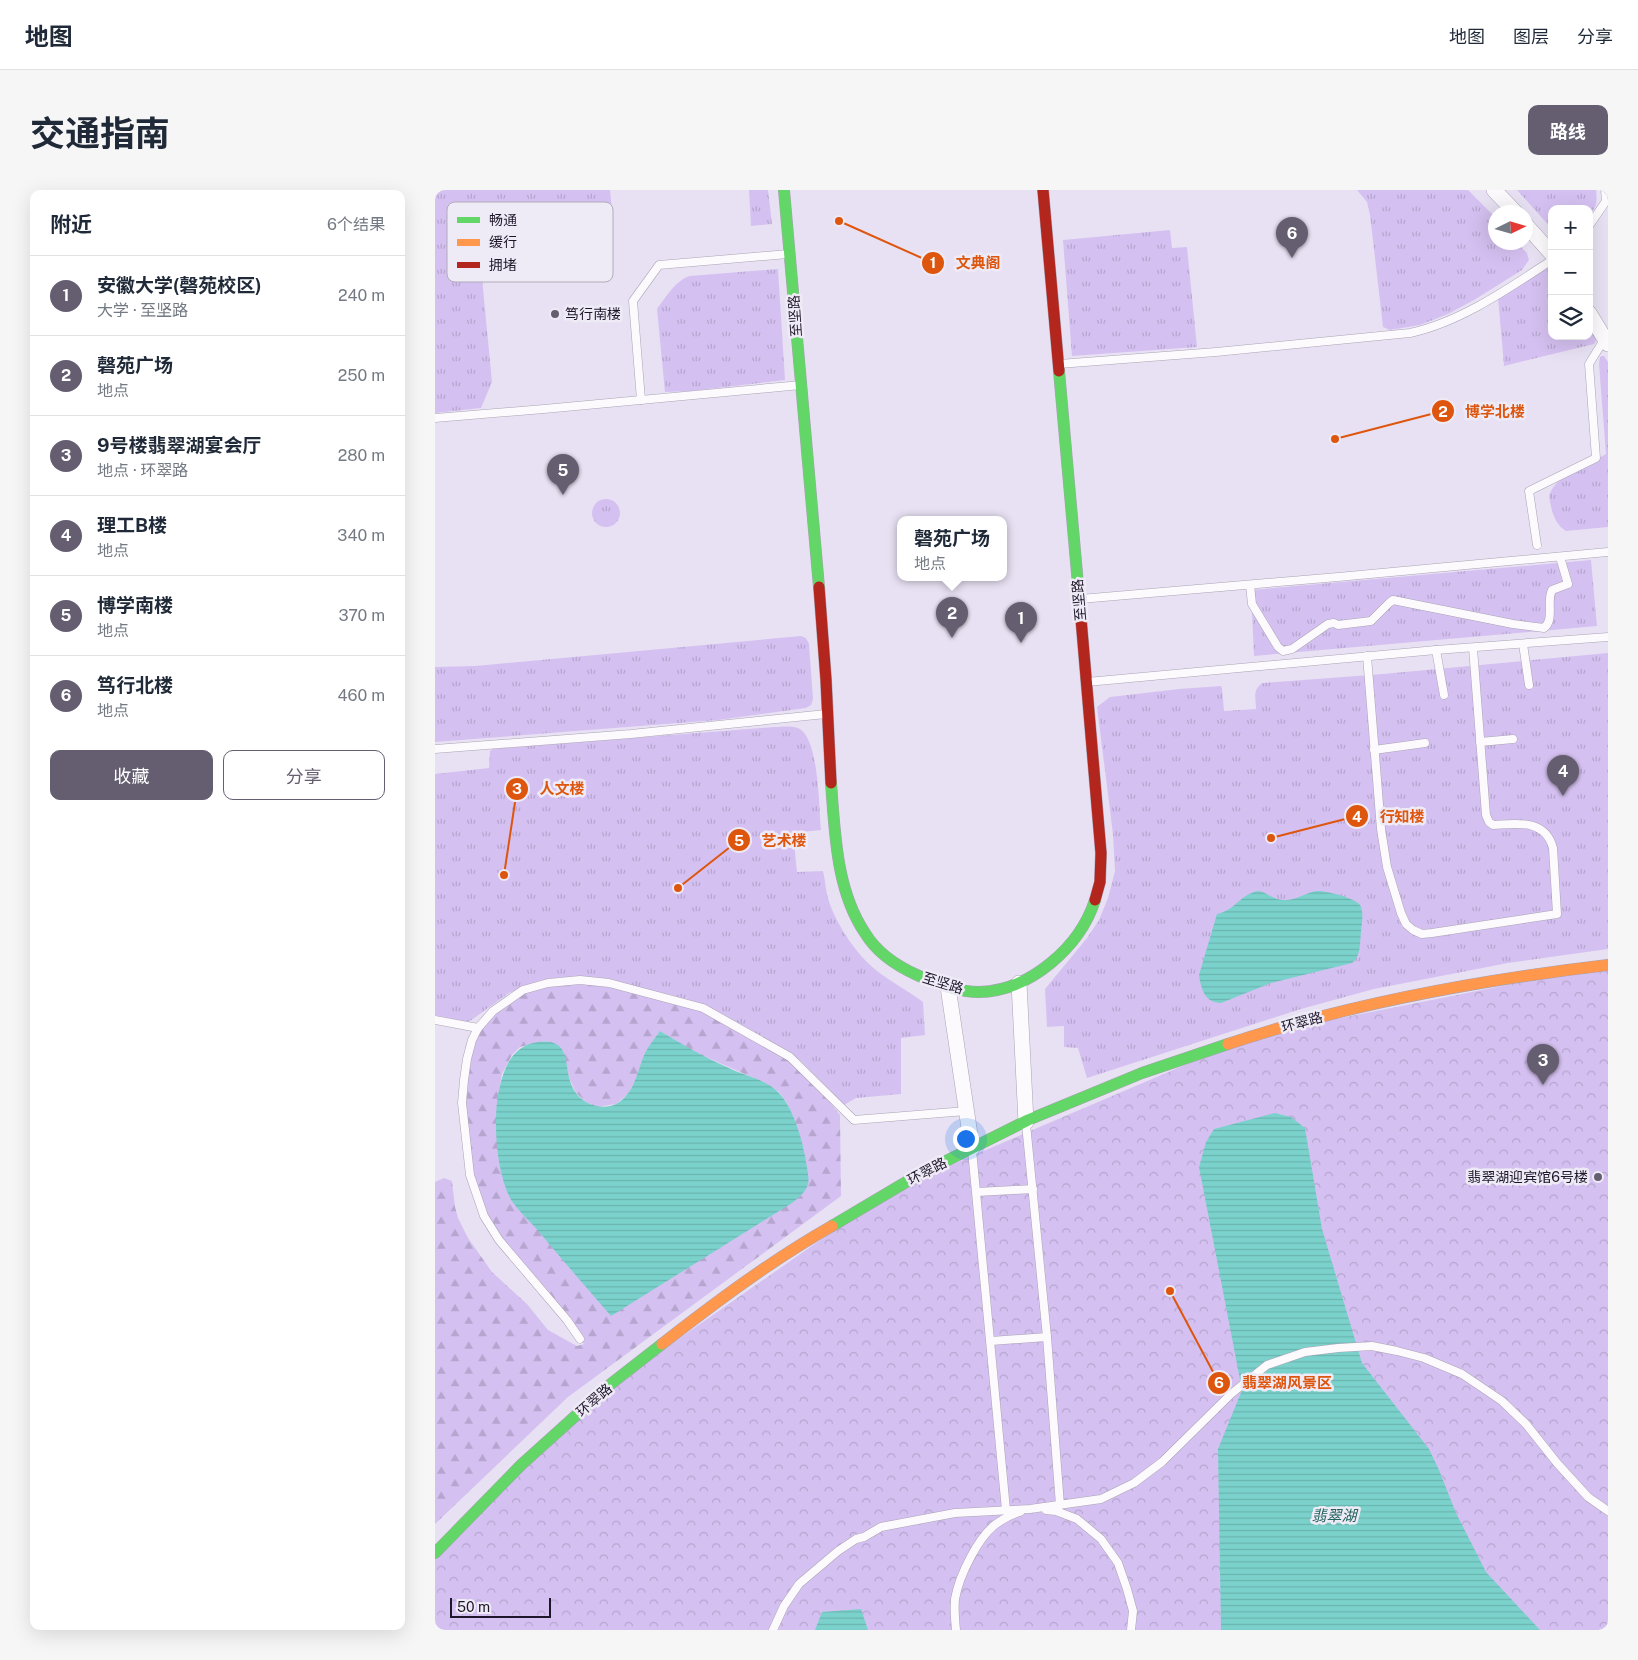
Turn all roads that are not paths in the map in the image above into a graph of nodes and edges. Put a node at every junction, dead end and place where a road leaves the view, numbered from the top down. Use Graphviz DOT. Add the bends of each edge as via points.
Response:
graph roads {
  1 [pos="783,190"];
  2 [pos="1043,190"];
  3 [pos="1493,190"];
  4 [pos="1605,190"];
  5 [pos="1607,201"];
  6 [pos="1508,205"];
  7 [pos="1593,220"];
  8 [pos="1533,233"];
  9 [pos="1548,250"];
  10 [pos="790,254"];
  11 [pos="1548,262"];
  12 [pos="1593,320"];
  13 [pos="1606,341"];
  14 [pos="1059,364"];
  15 [pos="801,385"];
  16 [pos="641,400"];
  17 [pos="435,418"];
  18 [pos="1537,545"];
  19 [pos="1608,552"];
  20 [pos="1561,557"];
  21 [pos="1250,585"];
  22 [pos="1079,599"];
  23 [pos="1608,637"];
  24 [pos="1523,644"];
  25 [pos="1473,648"];
  26 [pos="1436,650"];
  27 [pos="1367,656"];
  28 [pos="1087,682"];
  29 [pos="1529,685"];
  30 [pos="1444,695"];
  31 [pos="828,714"];
  32 [pos="1513,740"];
  33 [pos="1480,742"];
  34 [pos="1425,743"];
  35 [pos="435,749"];
  36 [pos="1374,750"];
  37 [pos="1608,965"];
  38 [pos="1019,983"];
  39 [pos="948,987"];
  40 [pos="435,1020"];
  41 [pos="478,1028"];
  42 [pos="967,1111"];
  43 [pos="1026,1122"];
  44 [pos="972,1148"];
  45 [pos="1033,1189"];
  46 [pos="977,1192"];
  47 [pos="1047,1336"];
  48 [pos="580,1339"];
  49 [pos="991,1341"];
  50 [pos="1060,1504"];
  51 [pos="1030,1509"];
  52 [pos="1006,1510"];
  53 [pos="1608,1511"];
  54 [pos="435,1554"];
  55 [pos="773,1630"];
  56 [pos="956,1630"];
  57 [pos="1131,1630"];
  1 -- 10 [label="street, 至坚路"];
  2 -- 14 [label="street, 至坚路"];
  3 -- 6 [label="street"];
  4 -- 5 [label="lane"];
  5 -- 7 [label="lane"];
  8 -- 9 [label="street"];
  10 -- 15 [label="street, 至坚路"];
  10 -- 16 [label="lane" via="659,266 633,301"];
  11 -- 14 [label="lane" via="1450,321 1410,334"];
  12 -- 13 [label="street"];
  13 -- 18 [label="lane" via="1589,364 1596,458 1529,491"];
  14 -- 22 [label="street, 至坚路"];
  15 -- 16 [label="lane"];
  15 -- 31 [label="street, 至坚路"];
  16 -- 17 [label="lane"];
  19 -- 20 [label="lane"];
  20 -- 21 [label="lane"];
  20 -- 21 [label="lane" via="1568,584 1552,590 1549,595 1550,620 1544,628 1393,600 1371,620 1328,624 1292,649 1283,650 1252,604"];
  21 -- 22 [label="lane"];
  22 -- 28 [label="street, 至坚路"];
  23 -- 24 [label="lane"];
  24 -- 25 [label="lane"];
  24 -- 29 [label="lane"];
  25 -- 26 [label="lane"];
  25 -- 33 [label="lane"];
  26 -- 27 [label="lane"];
  26 -- 30 [label="lane"];
  27 -- 28 [label="lane"];
  27 -- 36 [label="lane"];
  28 -- 38 [label="street, 至坚路" via="1101,853 1099,885 1090,912 1075,936 1047,966"];
  31 -- 35 [label="lane"];
  31 -- 39 [label="street, 至坚路" via="835,825 843,883 853,914 884,957 901,968"];
  32 -- 33 [label="lane"];
  33 -- 36 [label="lane" via="1489,822 1493,825 1521,824 1540,828 1551,840 1557,914 1422,934 1406,924 1387,867"];
  34 -- 36 [label="lane"];
  37 -- 43 [label="street, 环翠路" via="1484,982 1329,1014 1157,1068"];
  38 -- 39 [label="street, 至坚路" via="980,992"];
  38 -- 43 [label="street"];
  39 -- 42 [label="street"];
  40 -- 41 [label="lane"];
  41 -- 42 [label="lane" via="493,1011 523,990 565,980 609,982 703,1008 776,1047 791,1056 854,1120"];
  41 -- 48 [label="lane" via="467,1059 462,1103 470,1175 476,1194 499,1240"];
  42 -- 44 [label="street"];
  43 -- 44 [label="street, 环翠路"];
  43 -- 45 [label="lane"];
  44 -- 46 [label="lane"];
  44 -- 54 [label="street, 环翠路" via="844,1218 749,1279 683,1327 539,1448"];
  45 -- 46 [label="lane"];
  45 -- 47 [label="lane"];
  46 -- 49 [label="lane"];
  47 -- 49 [label="lane"];
  47 -- 50 [label="lane"];
  49 -- 52 [label="lane"];
  50 -- 51 [label="lane"];
  50 -- 53 [label="lane" via="1101,1499 1134,1482 1162,1462 1231,1394 1267,1366 1305,1352 1372,1346 1443,1364 1481,1386 1526,1424 1588,1497"];
  51 -- 52 [label="lane"];
  51 -- 56 [label="lane" via="998,1522 975,1548 955,1597"];
  51 -- 57 [label="lane" via="1056,1511 1077,1519 1101,1539 1118,1563 1127,1589 1133,1611"];
  52 -- 55 [label="lane" via="955,1514 881,1527 856,1539 799,1584"];
}
